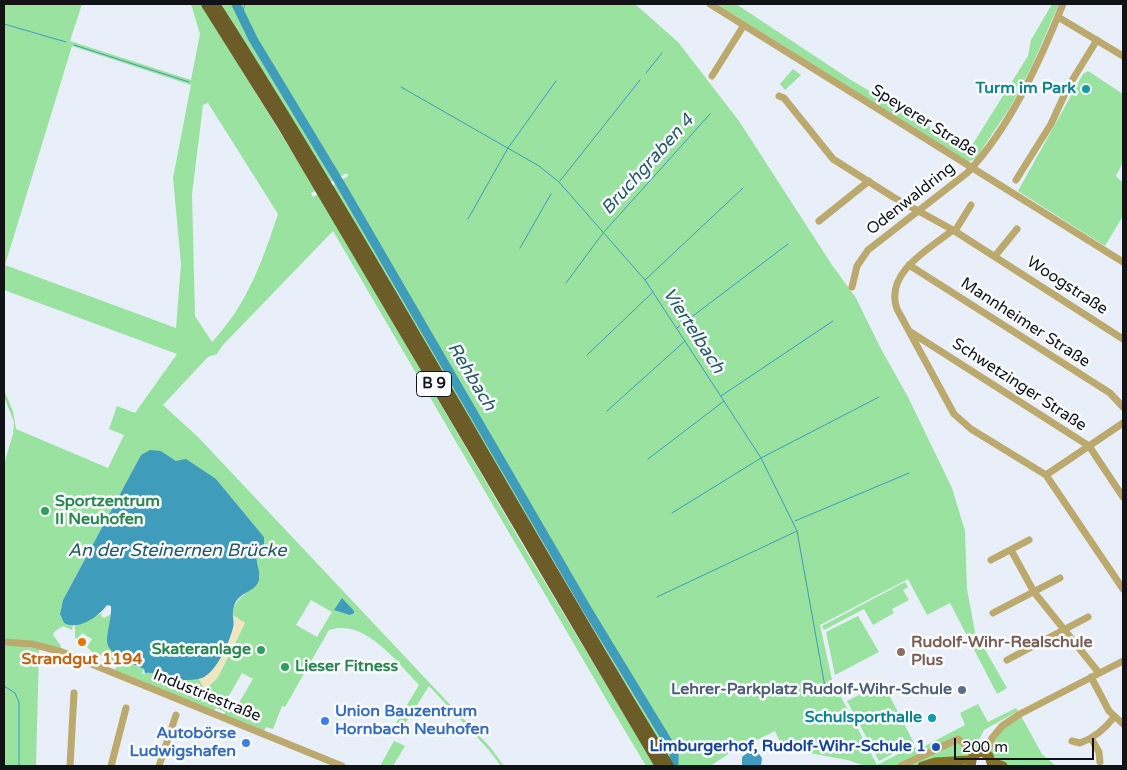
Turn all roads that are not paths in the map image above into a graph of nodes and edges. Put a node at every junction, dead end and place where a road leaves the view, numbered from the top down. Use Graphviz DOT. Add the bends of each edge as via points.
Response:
graph roads {
  1 [pos="206,4"];
  2 [pos="215,4"];
  3 [pos="710,4"];
  4 [pos="1063,4"];
  5 [pos="1058,17"];
  6 [pos="744,26"];
  7 [pos="1097,40"];
  8 [pos="1123,56"];
  9 [pos="712,76"];
  10 [pos="779,96"];
  11 [pos="972,168"];
  12 [pos="1016,180"];
  13 [pos="869,181"];
  14 [pos="972,205"];
  15 [pos="920,211"];
  16 [pos="819,222"];
  17 [pos="1017,229"];
  18 [pos="954,231"];
  19 [pos="995,256"];
  20 [pos="1123,262"];
  21 [pos="909,265"];
  22 [pos="852,286"];
  23 [pos="909,331"];
  24 [pos="1123,338"];
  25 [pos="1123,407"];
  26 [pos="1123,422"];
  27 [pos="1089,446"];
  28 [pos="1046,475"];
  29 [pos="1123,496"];
  30 [pos="1029,540"];
  31 [pos="1011,550"];
  32 [pos="991,560"];
  33 [pos="1060,578"];
  34 [pos="1123,589"];
  35 [pos="1034,592"];
  36 [pos="993,613"];
  37 [pos="1088,617"];
  38 [pos="1063,630"];
  39 [pos="4,642"];
  40 [pos="1007,660"];
  41 [pos="1123,661"];
  42 [pos="1099,673"];
  43 [pos="1091,677"];
  44 [pos="74,693"];
  45 [pos="126,708"];
  46 [pos="176,715"];
  47 [pos="1114,717"];
  48 [pos="1123,724"];
  49 [pos="171,731"];
  50 [pos="186,736"];
  51 [pos="1091,738"];
  52 [pos="1072,741"];
  53 [pos="976,758"];
  54 [pos="1100,762"];
  55 [pos="992,764"];
  56 [pos="70,766"];
  57 [pos="111,766"];
  58 [pos="159,766"];
  59 [pos="342,766"];
  60 [pos="660,766"];
  61 [pos="669,766"];
  62 [pos="901,766"];
  63 [pos="922,766"];
  64 [pos="934,766"];
  65 [pos="1003,766"];
  1 -- 60 [label="highway, B 9" via="287,133"];
  2 -- 61 [label="highway, B 9" via="325,183"];
  3 -- 6 [label="street, Speyerer Straße"];
  4 -- 5 [label="street, Odenwaldring"];
  5 -- 7 [label="street"];
  5 -- 11 [label="street, Odenwaldring" via="1012,111"];
  6 -- 9 [label="street"];
  6 -- 11 [label="street, Speyerer Straße"];
  7 -- 8 [label="street"];
  7 -- 12 [label="street"];
  10 -- 13 [label="street, Woogstraße" via="833,159"];
  11 -- 15 [label="street, Odenwaldring"];
  11 -- 20 [label="street, Speyerer Straße"];
  13 -- 15 [label="street, Woogstraße"];
  13 -- 16 [label="street"];
  14 -- 18 [label="street"];
  15 -- 18 [label="street, Woogstraße"];
  15 -- 22 [label="street, Odenwaldring" via="863,256"];
  17 -- 19 [label="street"];
  18 -- 19 [label="street, Woogstraße"];
  18 -- 21 [label="street"];
  19 -- 24 [label="street, Woogstraße"];
  21 -- 23 [label="street" via="897,282 894,297"];
  21 -- 25 [label="street, Mannheimer Straße" via="1110,393"];
  23 -- 27 [label="street, Schwetzinger Straße"];
  23 -- 28 [label="street" via="961,422"];
  26 -- 27 [label="street"];
  27 -- 28 [label="street"];
  27 -- 29 [label="street, Schwetzinger Straße"];
  28 -- 34 [label="street"];
  30 -- 31 [label="street"];
  31 -- 32 [label="street"];
  31 -- 35 [label="street"];
  33 -- 35 [label="street"];
  35 -- 36 [label="street"];
  35 -- 38 [label="street"];
  37 -- 38 [label="street"];
  38 -- 40 [label="street"];
  38 -- 42 [label="street"];
  39 -- 59 [label="street, Industriestraße" via="32,644 75,657"];
  41 -- 42 [label="street"];
  42 -- 43 [label="street"];
  43 -- 47 [label="street"];
  43 -- 53 [label="street" via="1020,714 995,733"];
  44 -- 56 [label="street"];
  45 -- 57 [label="street"];
  46 -- 49 [label="street"];
  47 -- 48 [label="street"];
  47 -- 51 [label="street" via="1105,730"];
  49 -- 50 [label="street"];
  49 -- 58 [label="street"];
  51 -- 52 [label="street" via="1080,743"];
  51 -- 54 [label="street" via="1099,752"];
  53 -- 55 [label="main road"];
  53 -- 62 [label="street" via="958,739"];
  53 -- 63 [label="main road"];
  53 -- 64 [label="main road"];
  55 -- 65 [label="main road"];
}
